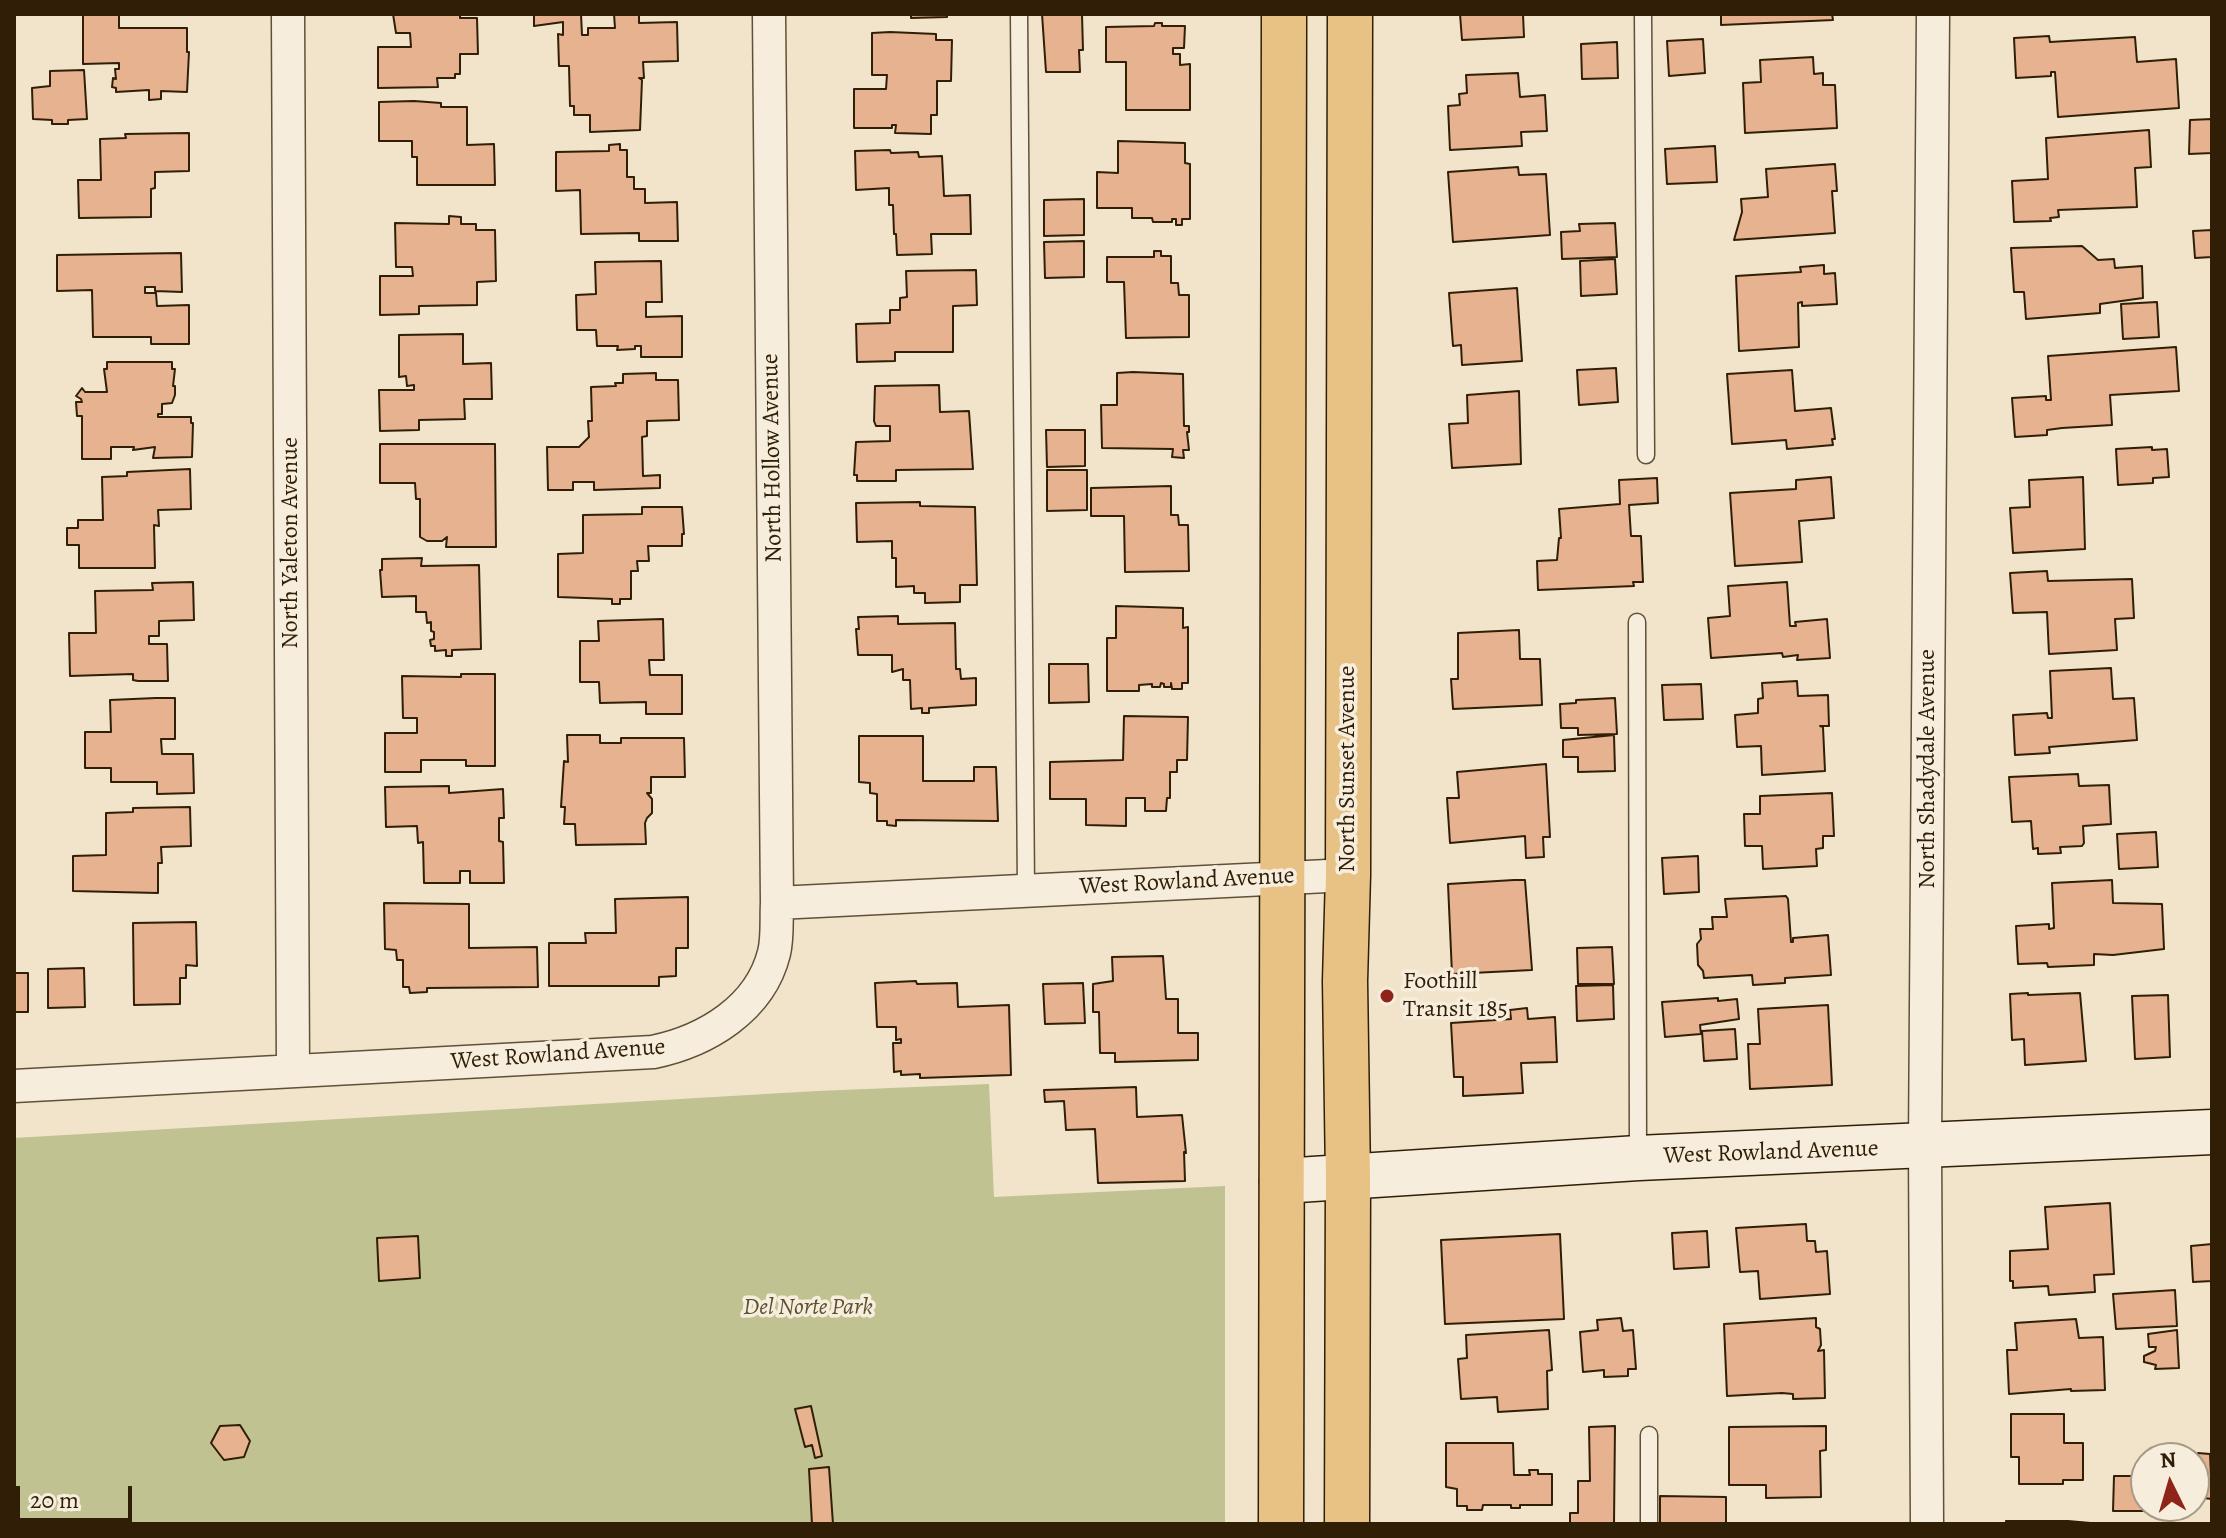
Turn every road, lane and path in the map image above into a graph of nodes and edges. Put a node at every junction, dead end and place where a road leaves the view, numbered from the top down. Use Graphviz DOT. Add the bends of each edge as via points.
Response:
graph roads {
  1 [pos="288,14"];
  2 [pos="769,14"];
  3 [pos="1019,14"];
  4 [pos="1284,14"];
  5 [pos="1350,14"];
  6 [pos="1643,14"];
  7 [pos="1933,14"];
  8 [pos="1646,455"];
  9 [pos="1637,622"];
  10 [pos="1348,875"];
  11 [pos="1280,877"];
  12 [pos="1026,890"];
  13 [pos="777,903"];
  14 [pos="293,1071"];
  15 [pos="14,1086"];
  16 [pos="2212,1132"];
  17 [pos="1925,1146"];
  18 [pos="1638,1158"];
  19 [pos="1348,1177"];
  20 [pos="1282,1181"];
  21 [pos="1649,1435"];
  22 [pos="1281,1524"];
  23 [pos="1347,1524"];
  24 [pos="1649,1524"];
  25 [pos="1927,1524"];
  1 -- 14 [label="street, North Yaleton Avenue"];
  2 -- 13 [label="street, North Hollow Avenue"];
  3 -- 12 [label="lane"];
  4 -- 11 [label="main road"];
  5 -- 10 [label="main road, North Sunset Avenue"];
  6 -- 8 [label="lane"];
  7 -- 17 [label="street, North Shadydale Avenue"];
  9 -- 18 [label="lane"];
  10 -- 11 [label="street, West Rowland Avenue"];
  10 -- 19 [label="main road, North Sunset Avenue"];
  11 -- 12 [label="street, West Rowland Avenue"];
  11 -- 20 [label="main road"];
  12 -- 13 [label="street, West Rowland Avenue"];
  13 -- 14 [label="street, West Rowland Avenue" via="774,952 753,995 720,1026 677,1047"];
  14 -- 15 [label="street, West Rowland Avenue"];
  16 -- 17 [label="street, West Rowland Avenue"];
  17 -- 18 [label="street, West Rowland Avenue"];
  17 -- 25 [label="street, North Shadydale Avenue"];
  18 -- 19 [label="street, West Rowland Avenue"];
  19 -- 20 [label="street, West Rowland Avenue"];
  19 -- 23 [label="main road, North Sunset Avenue"];
  20 -- 22 [label="main road"];
  21 -- 24 [label="lane"];
}
